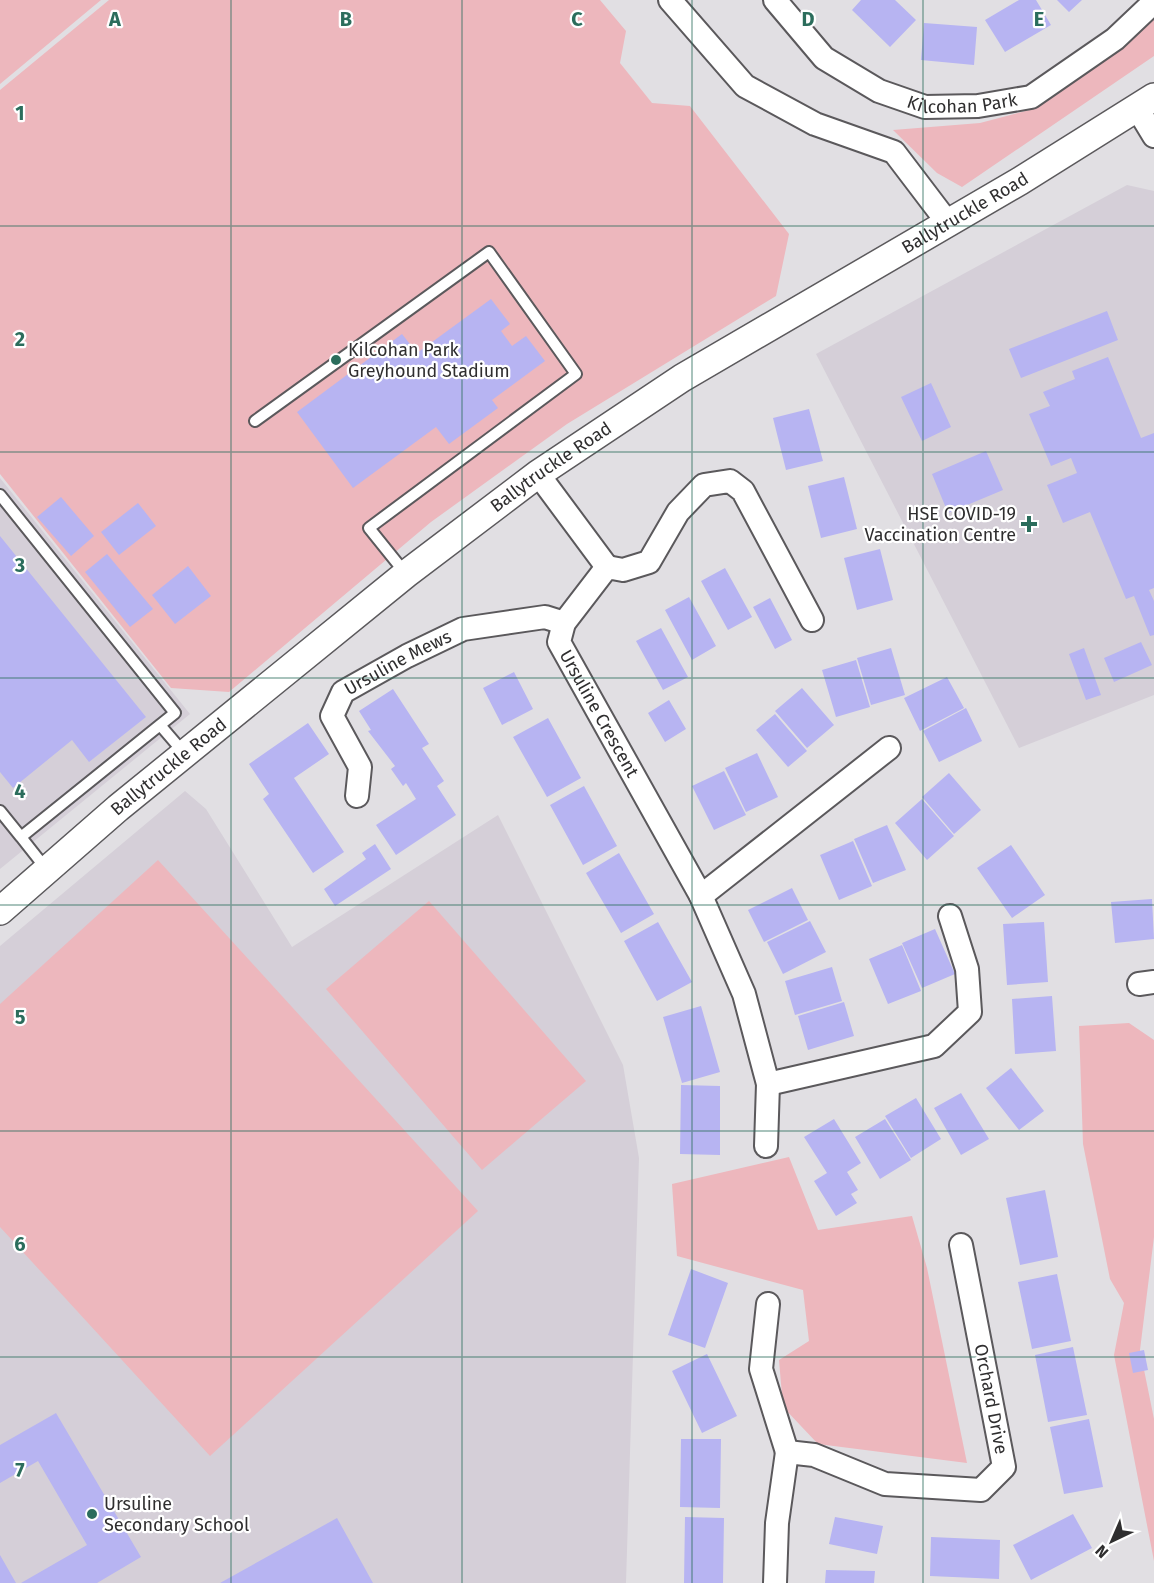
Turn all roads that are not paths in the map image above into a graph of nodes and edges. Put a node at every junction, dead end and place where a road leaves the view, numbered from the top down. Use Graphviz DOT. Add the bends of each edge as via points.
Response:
graph roads {
  1 [pos="775,0"];
  2 [pos="1154,2"];
  3 [pos="678,3"];
  4 [pos="1146,102"];
  5 [pos="1154,136"];
  6 [pos="948,223"];
  7 [pos="255,421"];
  8 [pos="538,474"];
  9 [pos="0,495"];
  10 [pos="607,567"];
  11 [pos="406,574"];
  12 [pos="812,620"];
  13 [pos="564,623"];
  14 [pos="160,725"];
  15 [pos="889,748"];
  16 [pos="186,755"];
  17 [pos="357,796"];
  18 [pos="0,811"];
  19 [pos="21,837"];
  20 [pos="47,870"];
  21 [pos="701,896"];
  22 [pos="0,911"];
  23 [pos="950,916"];
  24 [pos="768,1084"];
  25 [pos="766,1146"];
  26 [pos="961,1245"];
  27 [pos="768,1304"];
  28 [pos="787,1452"];
  29 [pos="775,1583"];
  1 -- 2 [label="street, Kilcohan Park" via="824,58 879,91 925,107 978,106 1031,98 1115,39"];
  3 -- 6 [label="street" via="745,86 815,124 894,152"];
  4 -- 5 [label="street"];
  4 -- 6 [label="street, Ballytruckle Road"];
  6 -- 8 [label="street, Ballytruckle Road" via="681,378"];
  7 -- 11 [label="lane" via="489,252 576,375 369,528"];
  8 -- 10 [label="street"];
  8 -- 11 [label="street, Ballytruckle Road"];
  9 -- 14 [label="lane" via="175,712"];
  10 -- 12 [label="street" via="623,570 649,562 678,512 704,485 730,481 742,491"];
  10 -- 13 [label="street, Ursuline Crescent"];
  11 -- 16 [label="street, Ballytruckle Road"];
  13 -- 17 [label="street, Ursuline Mews" via="545,617 463,629 343,692 332,716 360,767"];
  13 -- 21 [label="street, Ursuline Crescent" via="558,642"];
  14 -- 16 [label="lane"];
  14 -- 19 [label="lane"];
  15 -- 21 [label="street"];
  16 -- 20 [label="street, Ballytruckle Road"];
  18 -- 19 [label="lane"];
  19 -- 20 [label="lane"];
  20 -- 22 [label="street, Ballytruckle Road"];
  21 -- 24 [label="street, Ursuline Crescent" via="744,994"];
  23 -- 24 [label="street" via="967,969 970,1012 934,1046"];
  24 -- 25 [label="street, Ursuline Crescent"];
  26 -- 28 [label="street, Orchard Drive" via="1004,1467 981,1490 885,1484 814,1455"];
  27 -- 28 [label="street" via="761,1368"];
  28 -- 29 [label="street" via="777,1523"];
}
